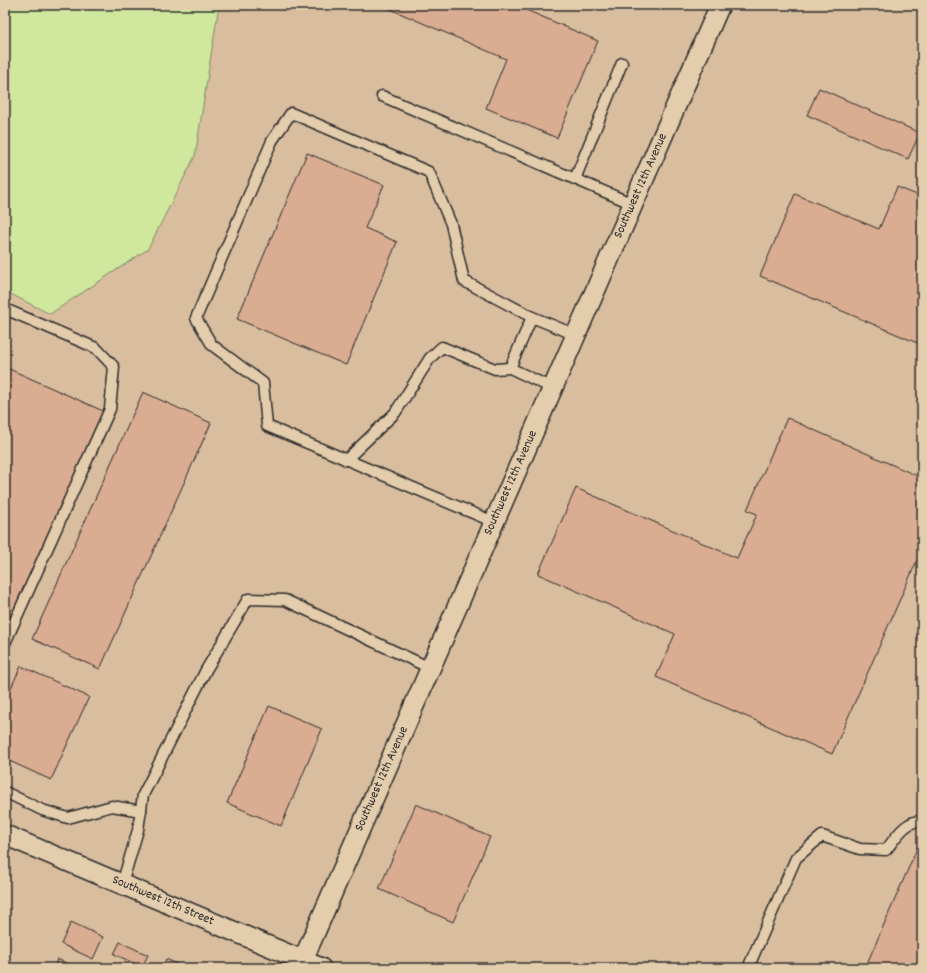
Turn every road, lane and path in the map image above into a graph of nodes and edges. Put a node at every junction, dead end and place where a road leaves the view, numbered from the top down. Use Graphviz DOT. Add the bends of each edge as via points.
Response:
graph roads {
  1 [pos="720,5"];
  2 [pos="622,64"];
  3 [pos="382,96"];
  4 [pos="575,179"];
  5 [pos="633,204"];
  6 [pos="5,309"];
  7 [pos="532,317"];
  8 [pos="576,335"];
  9 [pos="510,368"];
  10 [pos="552,388"];
  11 [pos="346,460"];
  12 [pos="494,522"];
  13 [pos="5,643"];
  14 [pos="430,668"];
  15 [pos="5,792"];
  16 [pos="141,811"];
  17 [pos="922,821"];
  18 [pos="5,835"];
  19 [pos="122,884"];
  20 [pos="302,960"];
  21 [pos="320,968"];
  22 [pos="748,968"];
  1 -- 5 [label="street, Southwest 12th Avenue"];
  2 -- 4 [label="lane"];
  3 -- 4 [label="lane"];
  4 -- 5 [label="lane"];
  5 -- 8 [label="street, Southwest 12th Avenue"];
  6 -- 13 [label="lane" via="96,348 114,367 110,409"];
  7 -- 8 [label="lane"];
  7 -- 9 [label="lane"];
  7 -- 11 [label="lane" via="464,281 452,224 429,172 291,113 272,141 196,318 212,345 263,383 267,426"];
  8 -- 10 [label="street, Southwest 12th Avenue"];
  9 -- 10 [label="lane"];
  9 -- 11 [label="lane" via="495,369 442,347 430,358 395,413"];
  10 -- 12 [label="street, Southwest 12th Avenue"];
  11 -- 12 [label="lane"];
  12 -- 14 [label="street, Southwest 12th Avenue"];
  14 -- 16 [label="lane" via="285,600 248,599 206,670 143,796"];
  14 -- 20 [label="street, Southwest 12th Avenue"];
  15 -- 16 [label="lane" via="42,810 68,818 112,806"];
  16 -- 19 [label="lane"];
  17 -- 22 [label="lane" via="905,827 886,850 860,849 822,836 796,858"];
  18 -- 19 [label="street, Southwest 12th Street"];
  19 -- 20 [label="street, Southwest 12th Street"];
  20 -- 21 [label="street, Southwest 12th Street"];
}
